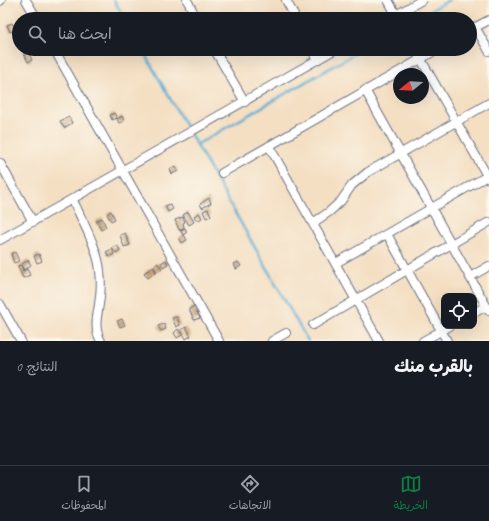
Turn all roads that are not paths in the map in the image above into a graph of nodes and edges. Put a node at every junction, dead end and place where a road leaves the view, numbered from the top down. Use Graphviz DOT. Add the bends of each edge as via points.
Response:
graph roads {
  1 [pos="26,0"];
  2 [pos="187,0"];
  3 [pos="286,0"];
  4 [pos="388,0"];
  5 [pos="422,0"];
  6 [pos="33,12"];
  7 [pos="193,12"];
  8 [pos="292,12"];
  9 [pos="392,12"];
  10 [pos="403,12"];
  11 [pos="489,20"];
  12 [pos="477,27"];
  13 [pos="477,34"];
  14 [pos="489,51"];
  15 [pos="58,56"];
  16 [pos="218,56"];
  17 [pos="315,56"];
  18 [pos="324,56"];
  19 [pos="420,56"];
  20 [pos="426,56"];
  21 [pos="421,59"];
  22 [pos="317,60"];
  23 [pos="365,90"];
  24 [pos="244,102"];
  25 [pos="489,104"];
  26 [pos="457,122"];
  27 [pos="269,146"];
  28 [pos="401,154"];
  29 [pos="0,164"];
  30 [pos="123,171"];
  31 [pos="222,173"];
  32 [pos="488,177"];
  33 [pos="73,200"];
  34 [pos="432,208"];
  35 [pos="33,222"];
  36 [pos="489,222"];
  37 [pos="313,223"];
  38 [pos="387,234"];
  39 [pos="0,240"];
  40 [pos="451,244"];
  41 [pos="336,263"];
  42 [pos="489,266"];
  43 [pos="407,270"];
  44 [pos="470,277"];
  45 [pos="356,299"];
  46 [pos="0,304"];
  47 [pos="488,308"];
  48 [pos="477,312"];
  49 [pos="313,324"];
  50 [pos="445,329"];
  51 [pos="441,331"];
  52 [pos="286,333"];
  53 [pos="21,341"];
  54 [pos="102,341"];
  55 [pos="219,341"];
  56 [pos="272,341"];
  57 [pos="379,341"];
  58 [pos="423,341"];
  59 [pos="447,341"];
  1 -- 6 [label="street"];
  2 -- 7 [label="street"];
  3 -- 8 [label="street"];
  4 -- 9 [label="street"];
  5 -- 10 [label="street"];
  11 -- 12 [label="street"];
  13 -- 14 [label="street"];
  15 -- 30 [label="street"];
  16 -- 24 [label="street"];
  17 -- 22 [label="street"];
  18 -- 22 [label="street"];
  19 -- 21 [label="street"];
  20 -- 21 [label="street"];
  21 -- 23 [label="street"];
  21 -- 26 [label="street"];
  22 -- 24 [label="street"];
  23 -- 27 [label="street"];
  23 -- 28 [label="street"];
  24 -- 30 [label="street"];
  25 -- 26 [label="street"];
  26 -- 28 [label="street"];
  26 -- 32 [label="street"];
  27 -- 31 [label="street"];
  27 -- 37 [label="street"];
  28 -- 34 [label="street"];
  28 -- 37 [label="street" via="368,172 352,185 341,201"];
  29 -- 35 [label="street"];
  30 -- 33 [label="street"];
  30 -- 55 [label="street"];
  32 -- 34 [label="street"];
  33 -- 35 [label="street"];
  33 -- 54 [label="street" via="95,250 100,271 100,296 96,320"];
  34 -- 38 [label="street"];
  34 -- 40 [label="street"];
  35 -- 39 [label="street"];
  36 -- 40 [label="street"];
  37 -- 41 [label="street"];
  38 -- 41 [label="street"];
  38 -- 43 [label="street"];
  40 -- 43 [label="street"];
  40 -- 44 [label="street"];
  41 -- 45 [label="street"];
  42 -- 44 [label="street"];
  43 -- 45 [label="street"];
  43 -- 51 [label="street"];
  44 -- 47 [label="street"];
  45 -- 49 [label="street"];
  45 -- 57 [label="street"];
  46 -- 53 [label="street"];
  47 -- 48 [label="street"];
  50 -- 51 [label="street"];
  51 -- 58 [label="street"];
  51 -- 59 [label="street"];
  52 -- 56 [label="street"];
}
